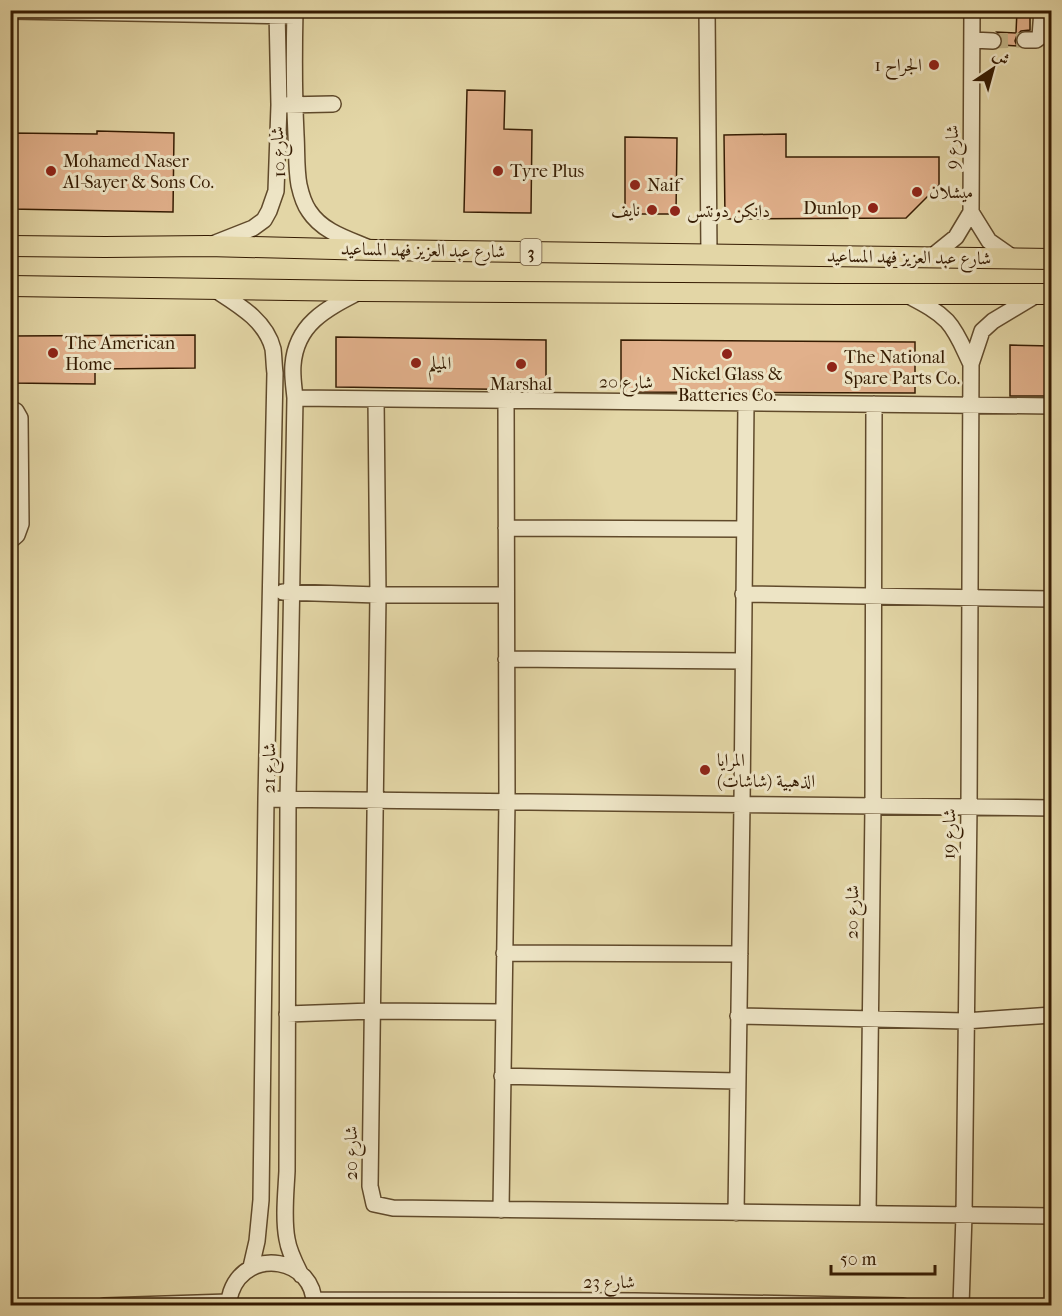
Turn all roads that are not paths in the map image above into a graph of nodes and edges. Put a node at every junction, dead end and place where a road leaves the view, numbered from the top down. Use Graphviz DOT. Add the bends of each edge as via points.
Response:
graph roads {
  1 [pos="12,10"];
  2 [pos="707,10"];
  3 [pos="972,10"];
  4 [pos="1042,10"];
  5 [pos="277,13"];
  6 [pos="295,13"];
  7 [pos="972,40"];
  8 [pos="993,40"];
  9 [pos="1025,40"];
  10 [pos="333,104"];
  11 [pos="279,105"];
  12 [pos="295,105"];
  13 [pos="971,212"];
  14 [pos="10,246"];
  15 [pos="207,246"];
  16 [pos="105,247"];
  17 [pos="375,250"];
  18 [pos="709,255"];
  19 [pos="930,258"];
  20 [pos="10,259"];
  21 [pos="1015,259"];
  22 [pos="1052,259"];
  23 [pos="10,286"];
  24 [pos="214,289"];
  25 [pos="361,291"];
  26 [pos="904,293"];
  27 [pos="1045,293"];
  28 [pos="971,364"];
  29 [pos="295,398"];
  30 [pos="376,399"];
  31 [pos="506,400"];
  32 [pos="746,403"];
  33 [pos="874,404"];
  34 [pos="970,405"];
  35 [pos="1052,406"];
  36 [pos="10,408"];
  37 [pos="506,528"];
  38 [pos="744,529"];
  39 [pos="10,541"];
  40 [pos="271,591"];
  41 [pos="291,592"];
  42 [pos="506,594"];
  43 [pos="743,594"];
  44 [pos="378,595"];
  45 [pos="873,597"];
  46 [pos="969,598"];
  47 [pos="1052,599"];
  48 [pos="506,659"];
  49 [pos="742,661"];
  50 [pos="266,799"];
  51 [pos="288,799"];
  52 [pos="375,799"];
  53 [pos="507,801"];
  54 [pos="742,804"];
  55 [pos="873,806"];
  56 [pos="969,807"];
  57 [pos="1052,808"];
  58 [pos="504,953"];
  59 [pos="740,954"];
  60 [pos="372,1011"];
  61 [pos="503,1012"];
  62 [pos="287,1014"];
  63 [pos="1052,1015"];
  64 [pos="738,1016"];
  65 [pos="869,1019"];
  66 [pos="965,1021"];
  67 [pos="502,1076"];
  68 [pos="738,1081"];
  69 [pos="501,1210"];
  70 [pos="736,1213"];
  71 [pos="868,1214"];
  72 [pos="964,1215"];
  73 [pos="1052,1216"];
  74 [pos="251,1267"];
  75 [pos="301,1275"];
  76 [pos="314,1303"];
  77 [pos="635,1303"];
  78 [pos="228,1304"];
  79 [pos="104,1305"];
  80 [pos="903,1305"];
  81 [pos="961,1305"];
  1 -- 5 [label="street"];
  2 -- 18 [label="street"];
  3 -- 7 [label="street, شارع 9"];
  4 -- 9 [label="street" via="1041,38"];
  5 -- 6 [label="street"];
  5 -- 11 [label="street, شارع 10"];
  6 -- 12 [label="street, شارع 10"];
  7 -- 8 [label="street"];
  7 -- 13 [label="street, شارع 9"];
  10 -- 12 [label="street"];
  11 -- 12 [label="street"];
  11 -- 15 [label="street, شارع 10" via="276,191 269,211 253,228"];
  12 -- 17 [label="street, شارع 10" via="299,185 308,210 332,232"];
  13 -- 19 [label="street" via="956,237"];
  13 -- 21 [label="street" via="988,241"];
  14 -- 16 [label="main road, شارع عبد العزيز فهد المساعيد / 3"];
  15 -- 16 [label="main road, شارع عبد العزيز فهد المساعيد / 3"];
  15 -- 17 [label="main road, شارع عبد العزيز فهد المساعيد / 3"];
  16 -- 20 [label="main road" via="72,259"];
  17 -- 18 [label="main road, شارع عبد العزيز فهد المساعيد / 3"];
  18 -- 19 [label="main road, شارع عبد العزيز فهد المساعيد / 3"];
  19 -- 21 [label="main road, شارع عبد العزيز فهد المساعيد / 3"];
  21 -- 22 [label="main road, شارع عبد العزيز فهد المساعيد / 3"];
  23 -- 24 [label="main road, شارع عبد العزيز فهد المساعيد / 3"];
  24 -- 25 [label="main road, شارع عبد العزيز فهد المساعيد / 3"];
  24 -- 40 [label="street, شارع 21" via="248,311 273,349"];
  25 -- 26 [label="main road, شارع عبد العزيز فهد المساعيد / 3"];
  25 -- 29 [label="street, شارع 21" via="321,313 298,340 293,367"];
  26 -- 27 [label="main road, شارع عبد العزيز فهد المساعيد / 3"];
  26 -- 28 [label="street, شارع 19" via="948,322"];
  27 -- 28 [label="street, شارع 19" via="982,331"];
  28 -- 34 [label="street, شارع 19"];
  29 -- 30 [label="street, شارع 20"];
  29 -- 41 [label="street, شارع 21"];
  30 -- 31 [label="street, شارع 20"];
  30 -- 44 [label="street, شارع 20"];
  31 -- 32 [label="street, شارع 20"];
  31 -- 37 [label="street"];
  32 -- 33 [label="street, شارع 20"];
  32 -- 38 [label="street"];
  33 -- 34 [label="street, شارع 20"];
  33 -- 45 [label="street, شارع 20"];
  34 -- 35 [label="street, شارع 20"];
  34 -- 46 [label="street, شارع 19"];
  36 -- 39 [label="street" via="20,418 21,524 17,536"];
  37 -- 38 [label="street"];
  37 -- 42 [label="street"];
  38 -- 43 [label="street"];
  40 -- 41 [label="street"];
  40 -- 50 [label="street, شارع 21"];
  41 -- 44 [label="street"];
  41 -- 51 [label="street, شارع 21"];
  42 -- 44 [label="street"];
  42 -- 48 [label="street"];
  43 -- 45 [label="street"];
  43 -- 49 [label="street"];
  44 -- 52 [label="street, شارع 20"];
  45 -- 46 [label="street"];
  45 -- 55 [label="street, شارع 20"];
  46 -- 47 [label="street"];
  46 -- 56 [label="street, شارع 19"];
  48 -- 49 [label="street"];
  48 -- 53 [label="street"];
  49 -- 54 [label="street"];
  50 -- 51 [label="street"];
  50 -- 74 [label="street, شارع 21" via="261,1200"];
  51 -- 52 [label="street"];
  51 -- 62 [label="street, شارع 21"];
  52 -- 53 [label="street"];
  52 -- 60 [label="street, شارع 20"];
  53 -- 54 [label="street"];
  53 -- 58 [label="street"];
  54 -- 55 [label="street"];
  54 -- 59 [label="street"];
  55 -- 56 [label="street"];
  55 -- 65 [label="street, شارع 20"];
  56 -- 57 [label="street"];
  56 -- 66 [label="street, شارع 19"];
  58 -- 59 [label="street"];
  58 -- 61 [label="street"];
  59 -- 64 [label="street"];
  60 -- 61 [label="street"];
  60 -- 62 [label="street"];
  60 -- 69 [label="street, شارع 20" via="370,1186 374,1204 393,1208"];
  61 -- 67 [label="street"];
  62 -- 75 [label="street, شارع 21" via="286,1238"];
  63 -- 66 [label="street"];
  64 -- 65 [label="street"];
  64 -- 68 [label="street"];
  65 -- 66 [label="street"];
  65 -- 71 [label="street, شارع 20"];
  66 -- 72 [label="street, شارع 19"];
  67 -- 68 [label="street"];
  67 -- 69 [label="street"];
  68 -- 70 [label="street"];
  69 -- 70 [label="street, شارع 20"];
  70 -- 71 [label="street, شارع 20"];
  71 -- 72 [label="street, شارع 20"];
  72 -- 73 [label="street, شارع 20"];
  72 -- 81 [label="street, شارع 19"];
  74 -- 75 [label="street" via="274,1262"];
  74 -- 78 [label="street" via="235,1282"];
  75 -- 76 [label="street, شارع 21"];
  76 -- 77 [label="street, شارع 23"];
  77 -- 80 [label="street, شارع 23"];
  78 -- 79 [label="street"];
}
